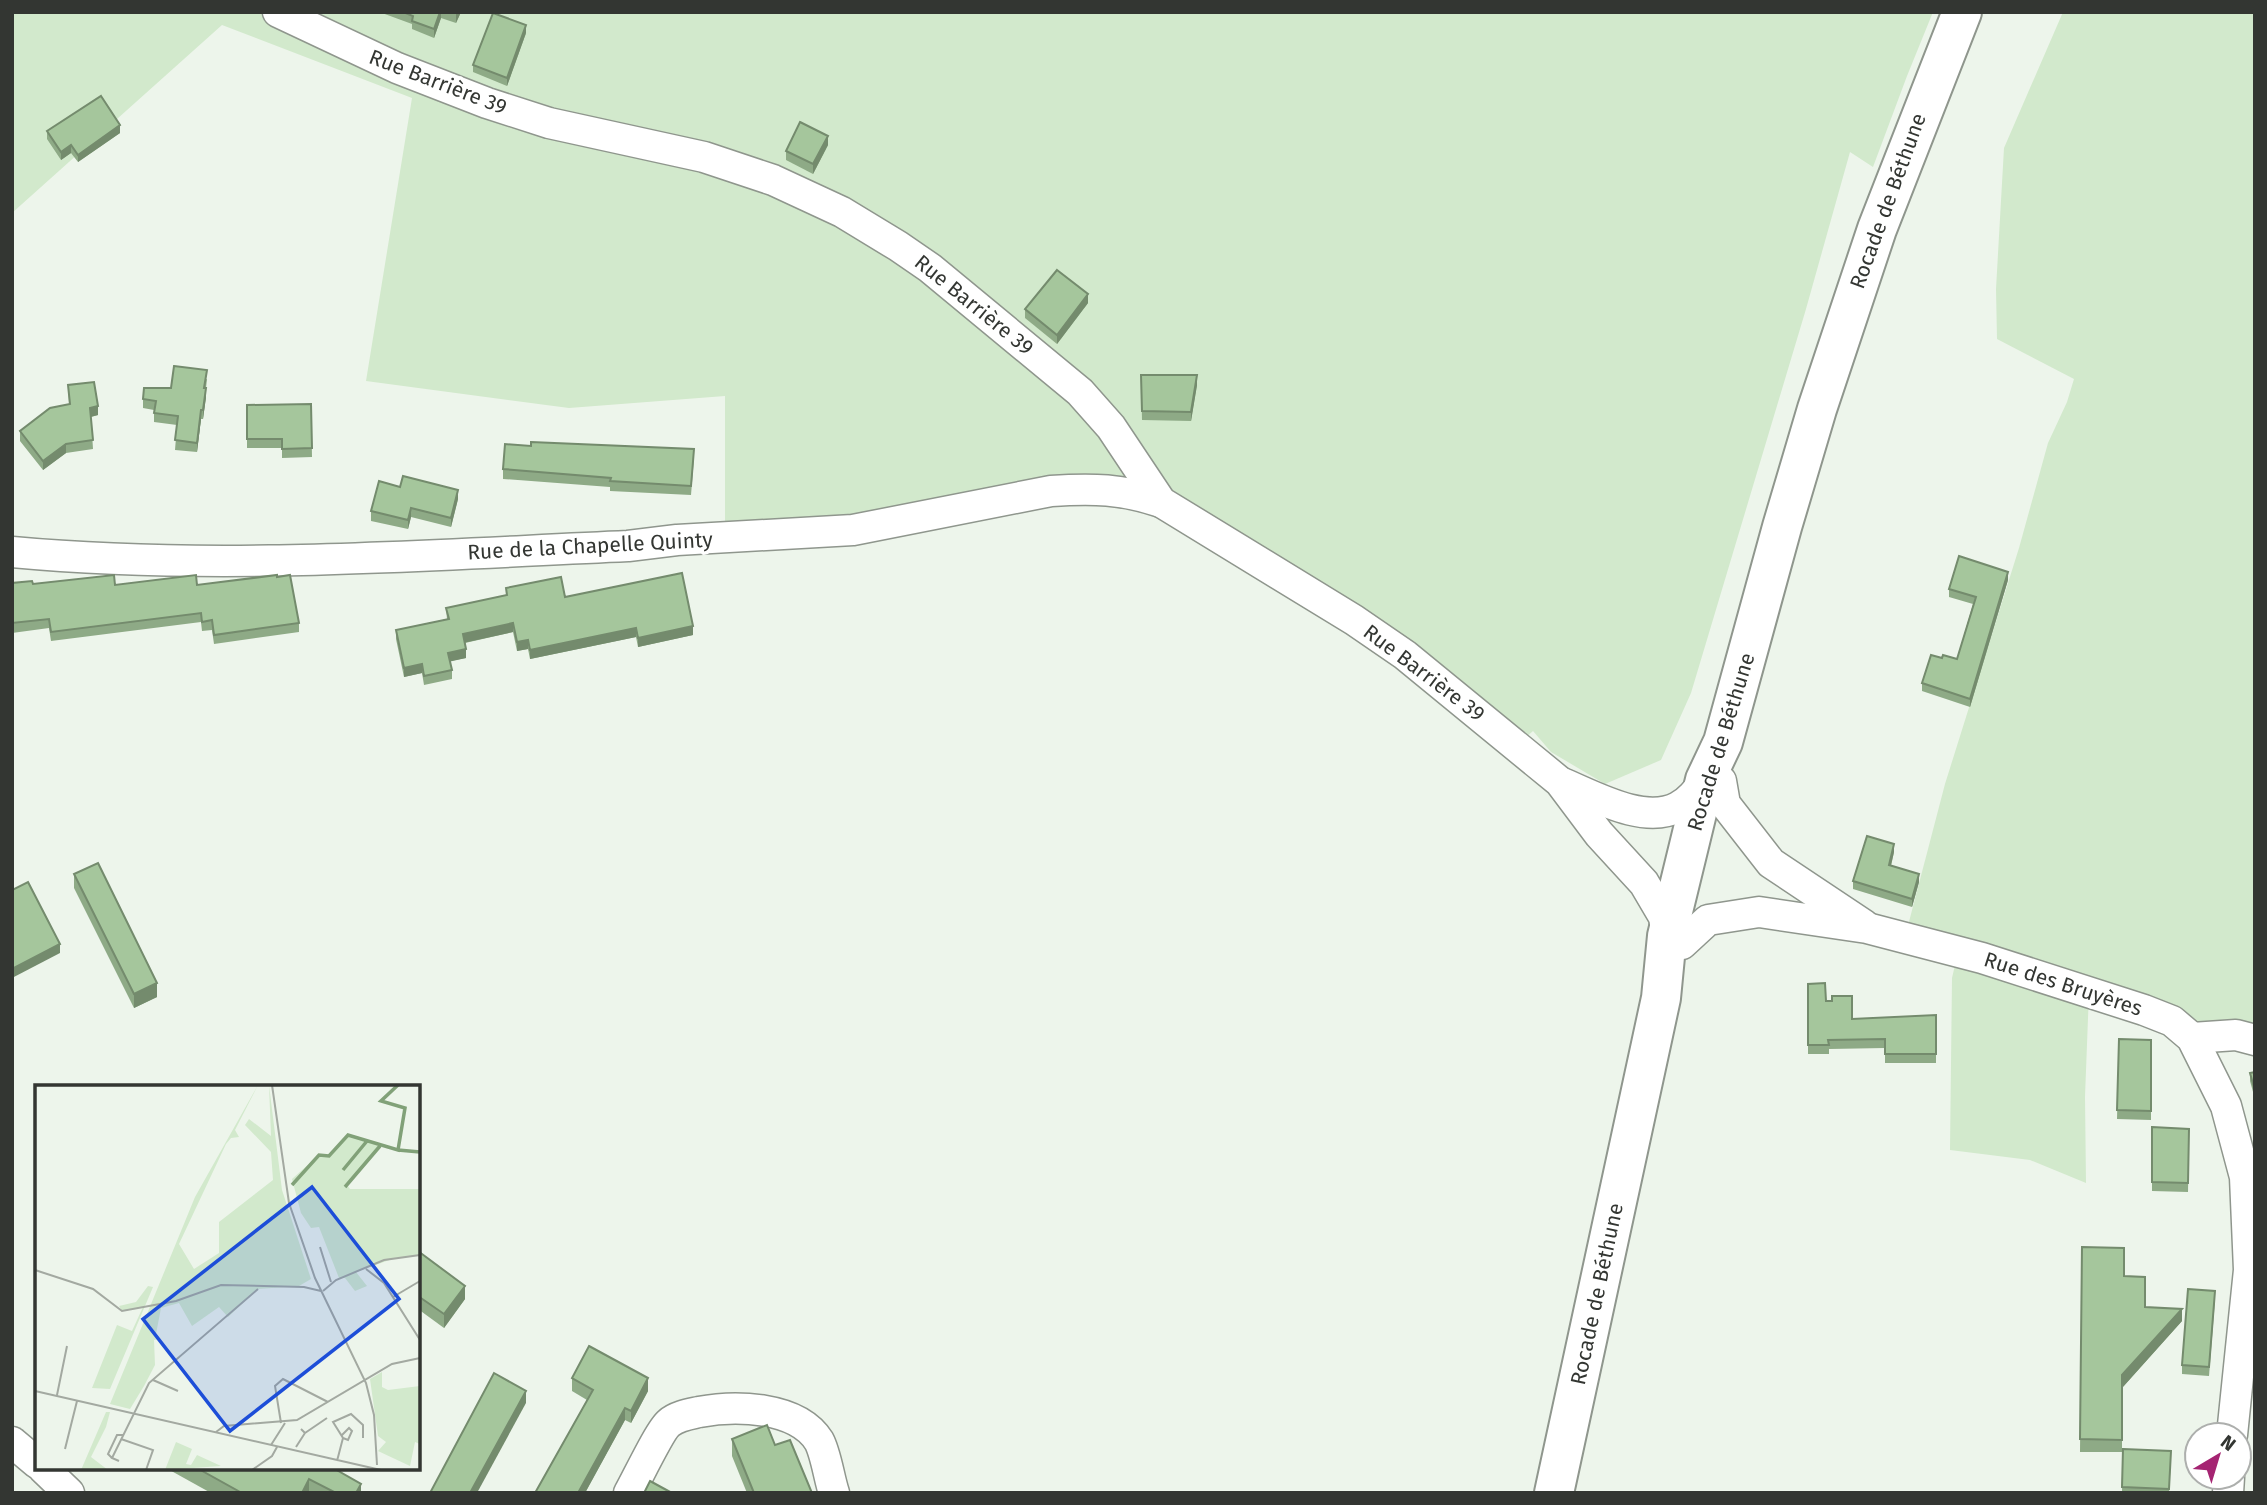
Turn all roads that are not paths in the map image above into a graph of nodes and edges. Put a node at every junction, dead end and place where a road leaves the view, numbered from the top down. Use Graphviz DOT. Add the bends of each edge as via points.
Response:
graph roads {
  1 [pos="278,12"];
  2 [pos="1962,12"];
  3 [pos="1161,502"];
  4 [pos="12,552"];
  5 [pos="1713,781"];
  6 [pos="1560,782"];
  7 [pos="1867,928"];
  8 [pos="1674,940"];
  9 [pos="2192,1038"];
  10 [pos="2255,1040"];
  11 [pos="2233,1421"];
  12 [pos="12,1442"];
  13 [pos="35,1461"];
  14 [pos="45,1470"];
  15 [pos="69,1493"];
  16 [pos="629,1493"];
  17 [pos="834,1493"];
  18 [pos="1554,1493"];
  1 -- 3 [label="street, Rue Barrière 39" via="397,68 487,103 739,167 852,218 930,268 1080,391 1111,426"];
  2 -- 5 [label="main road, Rocade de Béthune" via="1853,296 1782,527"];
  3 -- 4 [label="street, Rue de la Chapelle Quinty" via="1132,492 1085,488 853,530 493,552 169,561"];
  3 -- 6 [label="street, Rue Barrière 39" via="1384,641"];
  5 -- 6 [label="street, Rue Barrière 39" via="1690,800 1662,812 1617,807"];
  5 -- 7 [label="street, Rue des Bruyères" via="1771,863"];
  5 -- 8 [label="main road, Rocade de Béthune"];
  6 -- 8 [label="street, Rue Barrière 39" via="1644,883"];
  7 -- 8 [label="street, Rue des Bruyères" via="1759,912 1708,920"];
  7 -- 9 [label="street, Rue des Bruyères" via="1982,958 2144,1010 2172,1021"];
  8 -- 18 [label="main road, Rocade de Béthune"];
  9 -- 10 [label="street" via="2236,1035"];
  9 -- 11 [label="street" via="2226,1106 2245,1177 2249,1270"];
  12 -- 13 [label="street"];
  14 -- 15 [label="street"];
  16 -- 17 [label="street" via="668,1423 720,1408 757,1409 803,1425 819,1441"];
}
